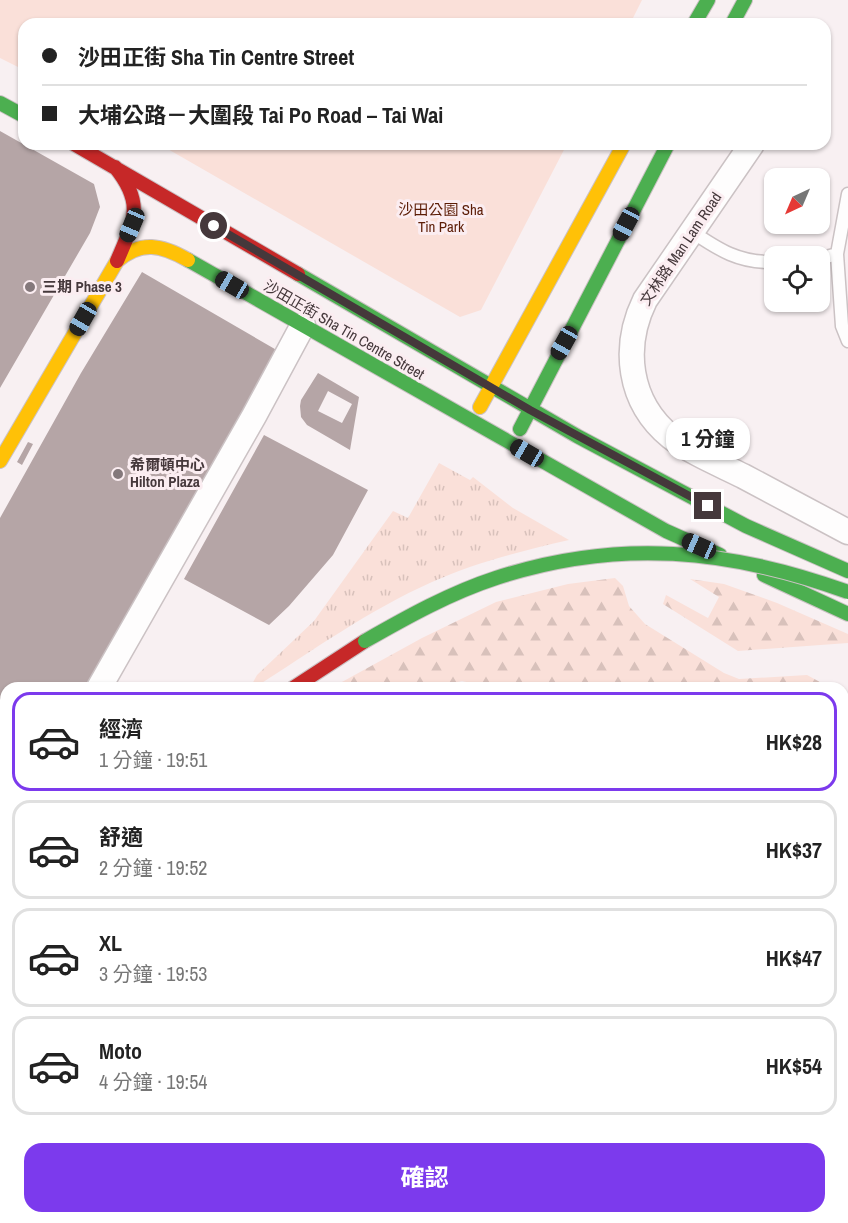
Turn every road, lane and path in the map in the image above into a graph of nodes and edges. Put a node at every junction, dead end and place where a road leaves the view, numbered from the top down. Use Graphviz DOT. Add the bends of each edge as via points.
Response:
graph roads {
  1 [pos="708,0"];
  2 [pos="745,0"];
  3 [pos="698,18"];
  4 [pos="735,18"];
  5 [pos="0,103"];
  6 [pos="18,113"];
  7 [pos="85,150"];
  8 [pos="621,150"];
  9 [pos="665,150"];
  10 [pos="748,150"];
  11 [pos="115,167"];
  12 [pos="848,194"];
  13 [pos="691,231"];
  14 [pos="837,254"];
  15 [pos="830,256"];
  16 [pos="117,261"];
  17 [pos="764,262"];
  18 [pos="319,288"];
  19 [pos="303,325"];
  20 [pos="329,340"];
  21 [pos="848,341"];
  22 [pos="490,387"];
  23 [pos="530,410"];
  24 [pos="472,422"];
  25 [pos="513,444"];
  26 [pos="0,461"];
  27 [pos="848,532"];
  28 [pos="848,571"];
  29 [pos="848,592"];
  30 [pos="848,614"];
  31 [pos="102,682"];
  32 [pos="302,682"];
  1 -- 3 [label="main road"];
  2 -- 4 [label="main road"];
  5 -- 6 [label="main road"];
  7 -- 11 [label="main road, 沙田正街 Sha Tin Centre Street"];
  8 -- 22 [label="main road"];
  9 -- 23 [label="main road"];
  10 -- 13 [label="street, 文林路 Man Lam Road"];
  11 -- 16 [label="main road" via="128,180 135,211"];
  11 -- 18 [label="main road, 沙田正街 Sha Tin Centre Street"];
  12 -- 14 [label="lane"];
  13 -- 17 [label="lane" via="723,252 747,261"];
  13 -- 27 [label="street, 文林路 Man Lam Road" via="656,281 637,317 631,359 642,399 663,429 681,444"];
  14 -- 15 [label="lane"];
  14 -- 21 [label="lane" via="842,326"];
  16 -- 19 [label="main road, 沙田正街 Sha Tin Centre Street" via="136,247 170,251"];
  16 -- 26 [label="main road, 沙田正街 Sha Tin Centre Street"];
  18 -- 20 [label="main road" via="336,319"];
  18 -- 22 [label="main road, 沙田正街 Sha Tin Centre Street"];
  19 -- 20 [label="main road, 沙田正街 Sha Tin Centre Street"];
  19 -- 31 [label="street"];
  20 -- 24 [label="main road, 沙田正街 Sha Tin Centre Street"];
  22 -- 23 [label="main road, 沙田正街 Sha Tin Centre Street"];
  22 -- 24 [label="main road"];
  23 -- 25 [label="main road"];
  23 -- 28 [label="main road, 沙田正街 Sha Tin Centre Street" via="746,526"];
  24 -- 25 [label="main road, 沙田正街 Sha Tin Centre Street"];
  25 -- 30 [label="main road, 沙田正街 Sha Tin Centre Street" via="666,531"];
  29 -- 32 [label="main road, bridge" via="779,568 679,552 614,554 544,564 440,601 364,641"];
}
